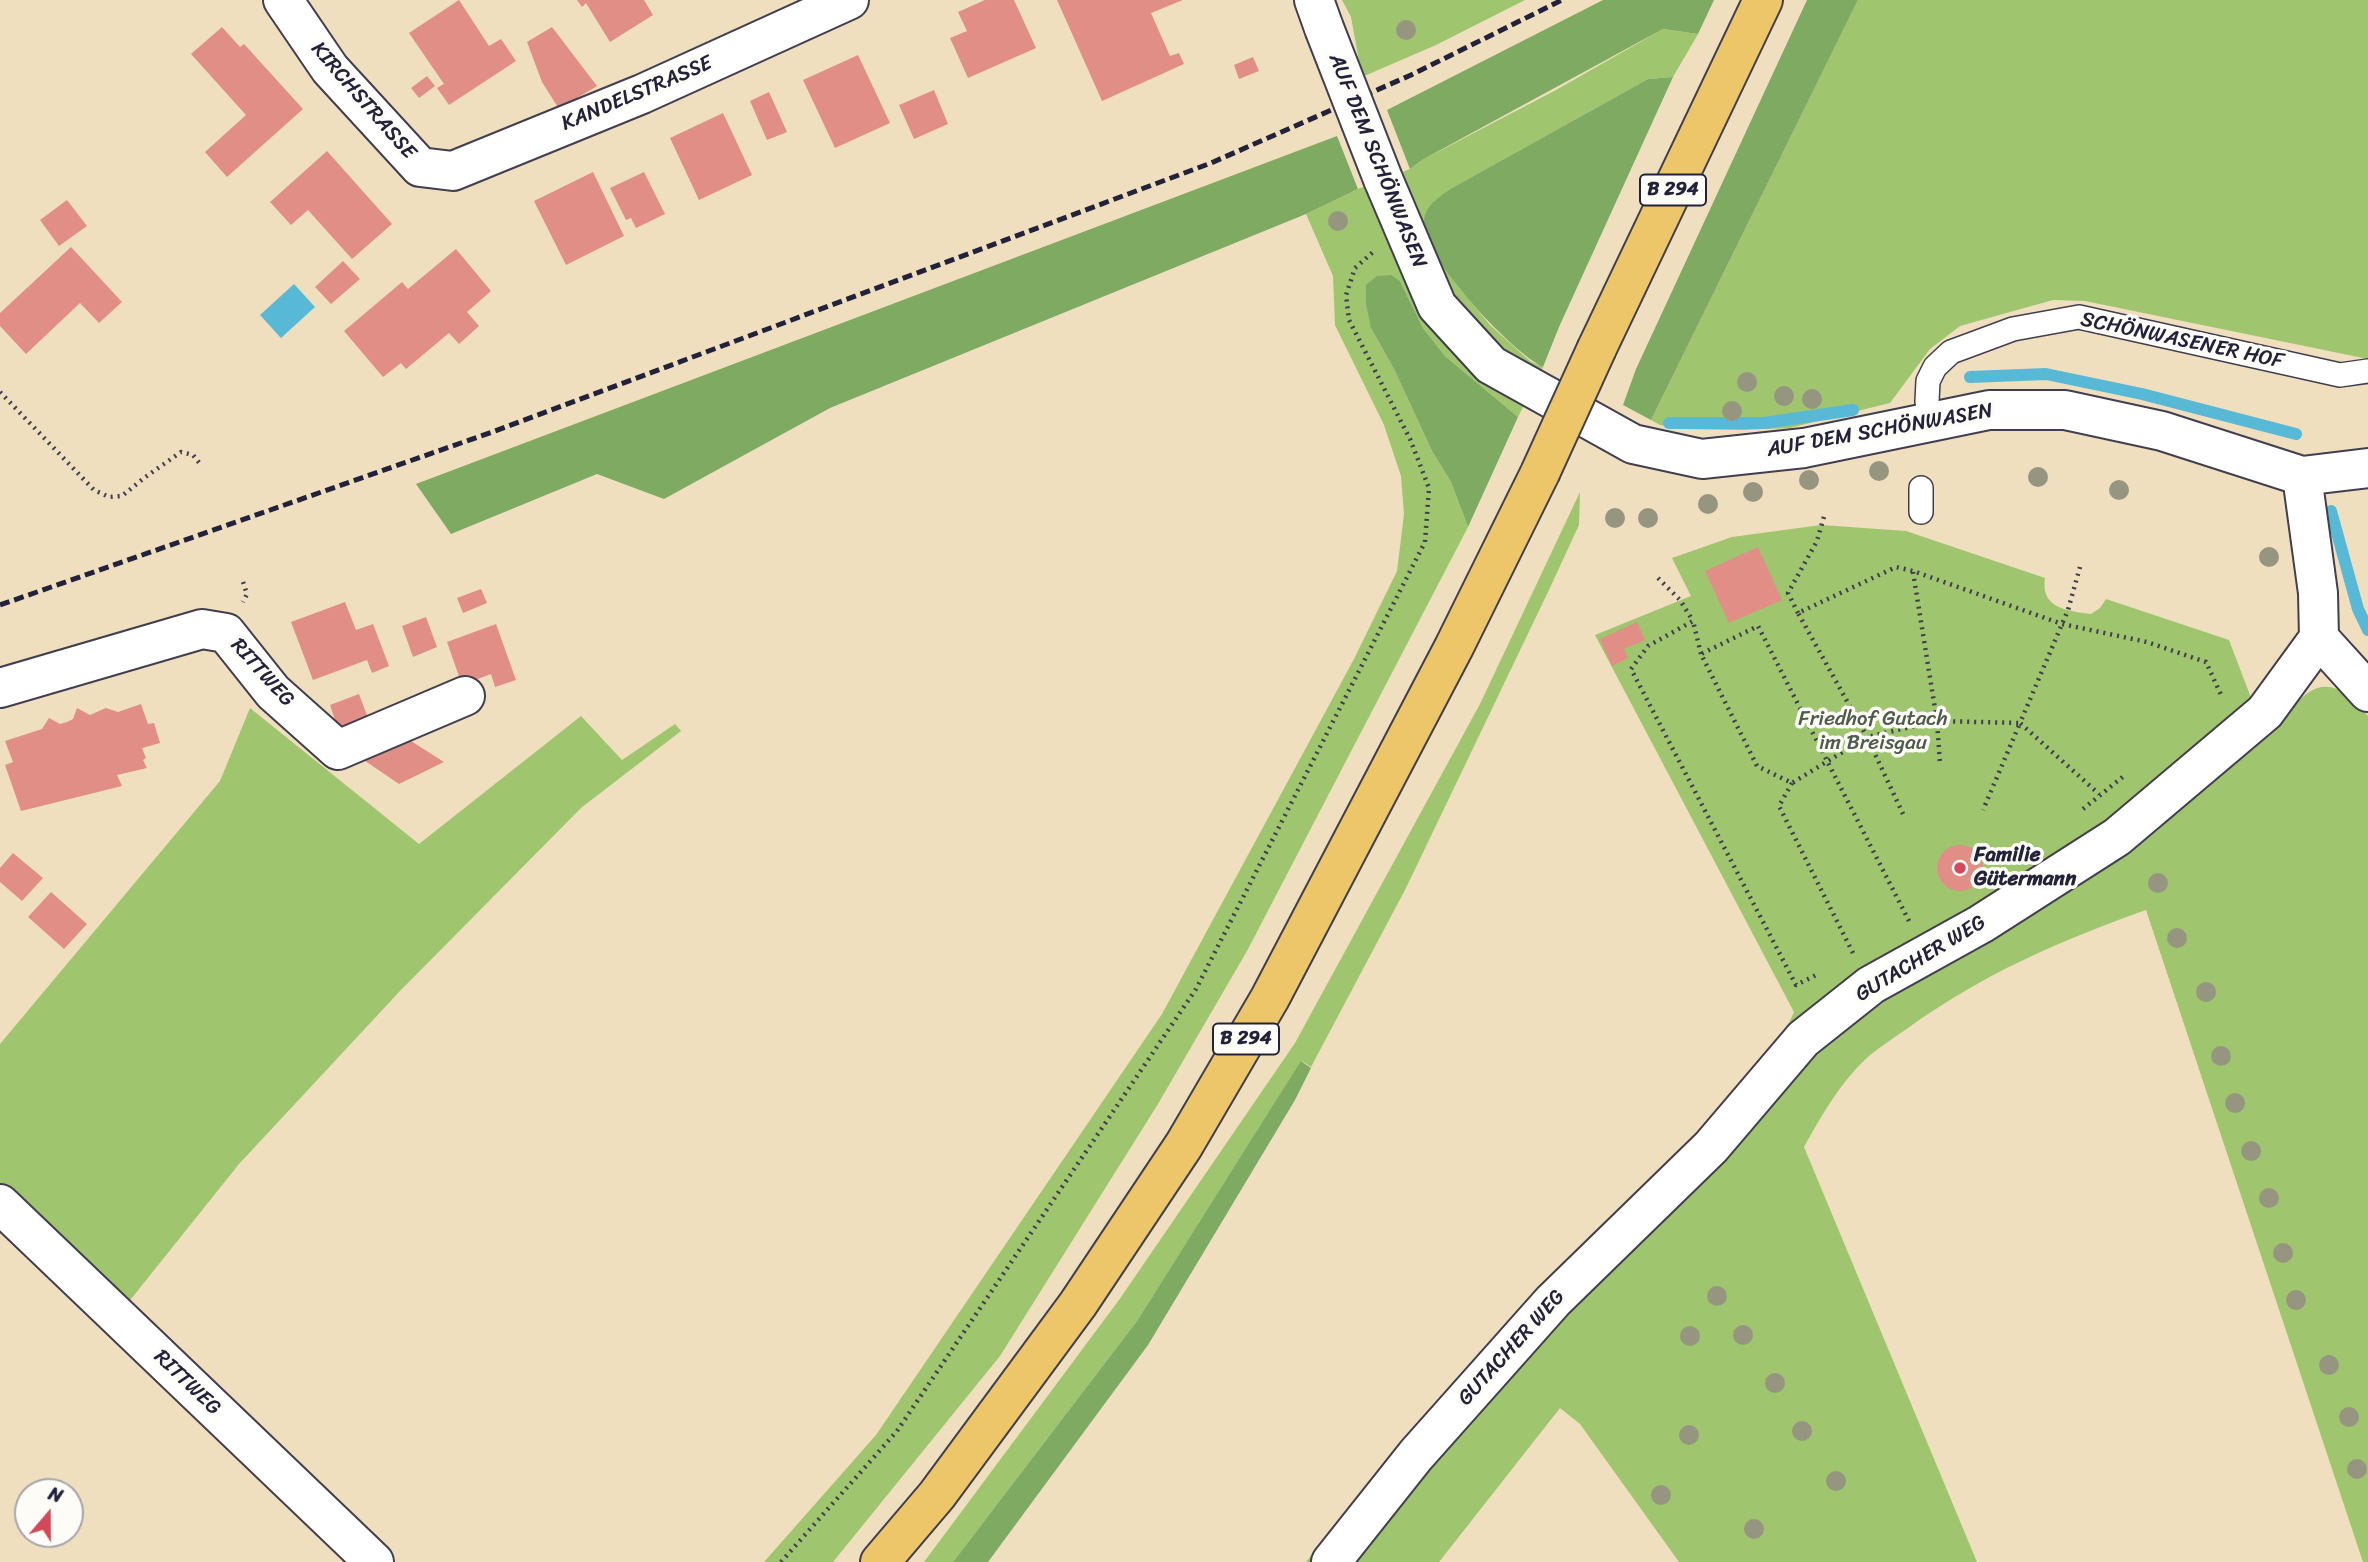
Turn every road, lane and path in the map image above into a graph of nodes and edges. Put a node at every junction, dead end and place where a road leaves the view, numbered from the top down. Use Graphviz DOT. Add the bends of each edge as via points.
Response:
graph roads {
  1 [pos="283,0"];
  2 [pos="849,0"];
  3 [pos="1319,14"];
  4 [pos="1756,15"];
  5 [pos="420,167"];
  6 [pos="1408,236"];
  7 [pos="2368,371"];
  8 [pos="0,392"];
  9 [pos="1930,421"];
  10 [pos="201,465"];
  11 [pos="2368,468"];
  12 [pos="2302,476"];
  13 [pos="1920,488"];
  14 [pos="1921,512"];
  15 [pos="1825,513"];
  16 [pos="2080,567"];
  17 [pos="1913,571"];
  18 [pos="1658,578"];
  19 [pos="1798,613"];
  20 [pos="1693,621"];
  21 [pos="2062,624"];
  22 [pos="2319,638"];
  23 [pos="1701,654"];
  24 [pos="0,688"];
  25 [pos="2368,692"];
  26 [pos="466,696"];
  27 [pos="2224,701"];
  28 [pos="1937,721"];
  29 [pos="2020,723"];
  30 [pos="1867,737"];
  31 [pos="1828,760"];
  32 [pos="1940,764"];
  33 [pos="2130,770"];
  34 [pos="1793,782"];
  35 [pos="2099,794"];
  36 [pos="1983,810"];
  37 [pos="2079,813"];
  38 [pos="1903,814"];
  39 [pos="1912,926"];
  40 [pos="1820,973"];
  41 [pos="1871,985"];
  42 [pos="0,1204"];
  43 [pos="374,1562"];
  44 [pos="781,1562"];
  45 [pos="880,1562"];
  46 [pos="1331,1562"];
  1 -- 5 [label="street, KIRCHSTRASSE" via="330,69"];
  2 -- 5 [label="street, KANDELSTRASSE" via="642,94 453,171"];
  3 -- 6 [label="street, AUF DEM SCHÖNWASEN, bridge"];
  4 -- 45 [label="highway, B 294, bridge" via="1541,473 1270,998 1184,1145 1078,1304 937,1495"];
  6 -- 9 [label="street, AUF DEM SCHÖNWASEN" via="1437,306 1491,365 1633,444 1702,459 1804,448"];
  6 -- 44 [label="path" via="1354,268 1346,295 1349,320 1410,439 1429,488 1424,542 1196,989 897,1431"];
  7 -- 9 [label="lane, SCHÖNWASENER HOF" via="2340,375 2079,317 2013,329 1951,352 1935,367 1928,382"];
  8 -- 10 [label="path" via="94,489 109,497 122,496 181,452 193,455"];
  9 -- 12 [label="street, AUF DEM SCHÖNWASEN" via="1989,410 2065,410 2162,431"];
  11 -- 12 [label="street, AUF DEM SCHÖNWASEN"];
  12 -- 22 [label="street" via="2318,593"];
  13 -- 14 [label="lane"];
  15 -- 19 [label="path" via="1817,541 1788,593"];
  16 -- 21 [label="path"];
  17 -- 19 [label="path" via="1896,567"];
  17 -- 21 [label="path"];
  17 -- 28 [label="path"];
  18 -- 20 [label="path"];
  19 -- 30 [label="path"];
  20 -- 23 [label="path"];
  20 -- 40 [label="path" via="1648,646 1631,669 1796,985"];
  21 -- 27 [label="path" via="2147,642 2206,662"];
  21 -- 29 [label="path"];
  22 -- 25 [label="street"];
  22 -- 41 [label="street, GUTACHER WEG" via="2265,712 2117,837 1981,924"];
  23 -- 31 [label="path" via="1758,626"];
  23 -- 34 [label="path" via="1758,766"];
  24 -- 26 [label="street, RITTWEG" via="202,629 226,634 274,692 338,750"];
  28 -- 29 [label="path"];
  28 -- 30 [label="path"];
  28 -- 32 [label="path"];
  29 -- 35 [label="path"];
  29 -- 36 [label="path"];
  30 -- 31 [label="path"];
  30 -- 38 [label="path"];
  31 -- 34 [label="path"];
  31 -- 39 [label="path"];
  33 -- 35 [label="path"];
  34 -- 41 [label="path" via="1779,806"];
  35 -- 37 [label="path"];
  41 -- 46 [label="street, GUTACHER WEG" via="1803,1039 1711,1147 1553,1301 1416,1455"];
  42 -- 43 [label="street, RITTWEG"];
}
